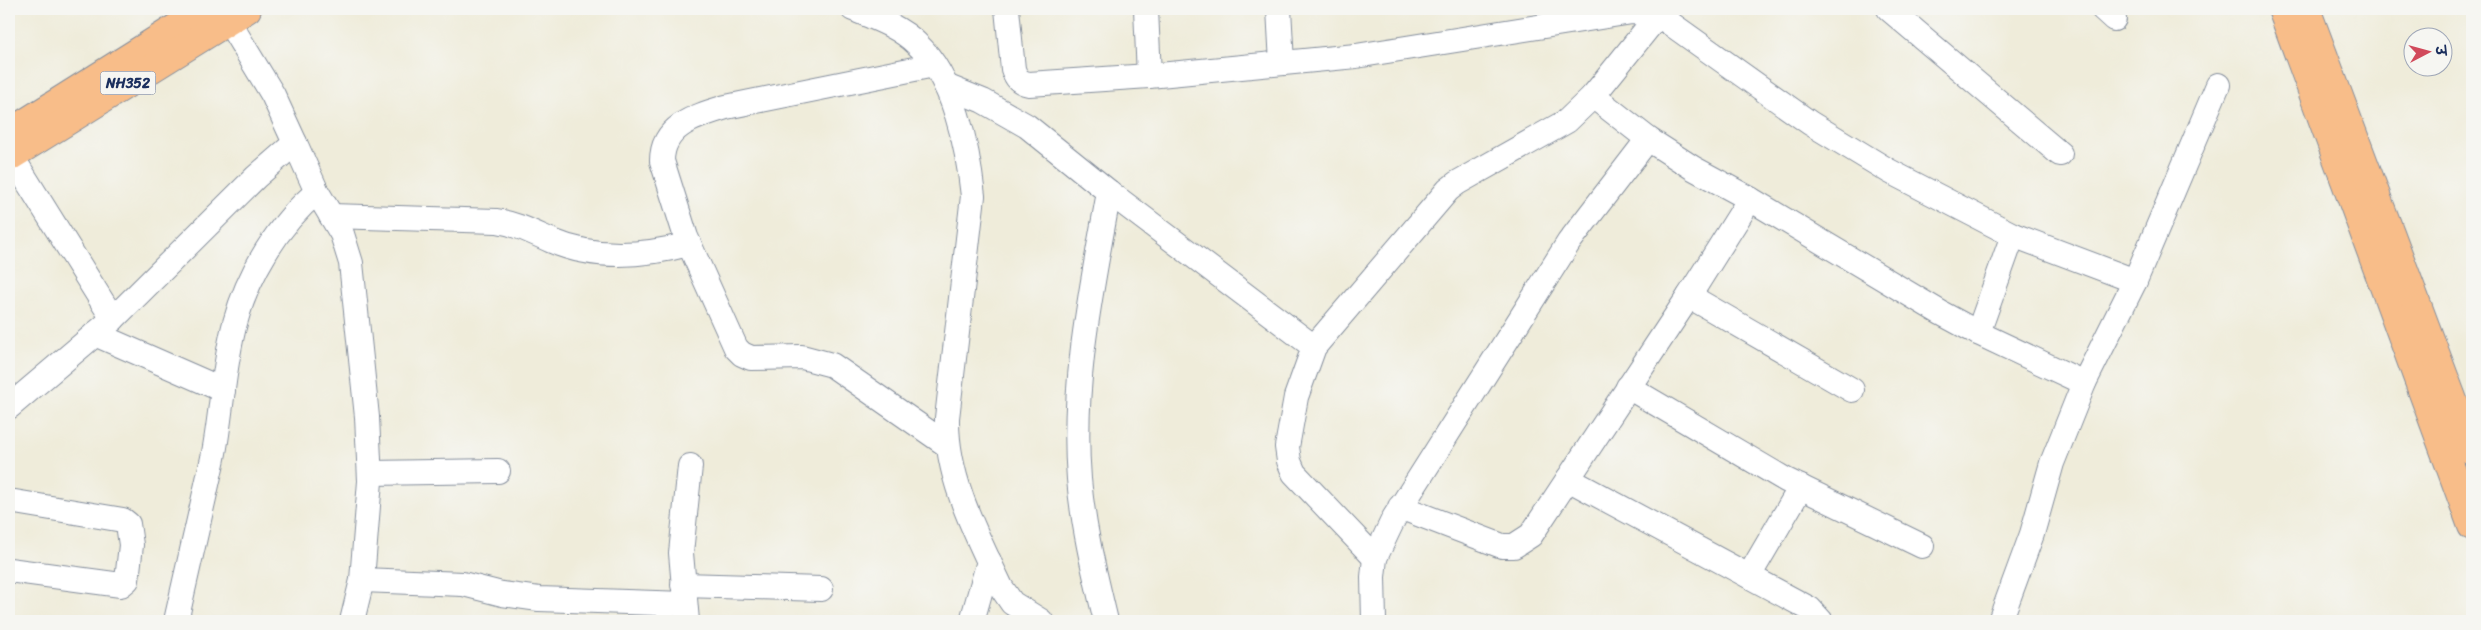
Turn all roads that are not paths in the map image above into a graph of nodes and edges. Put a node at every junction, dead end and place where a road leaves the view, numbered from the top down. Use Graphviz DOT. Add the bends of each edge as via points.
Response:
graph roads {
  1 [pos="853,9"];
  2 [pos="1007,9"];
  3 [pos="1146,9"];
  4 [pos="1279,9"];
  5 [pos="1889,9"];
  6 [pos="2282,9"];
  7 [pos="2306,9"];
  8 [pos="226,12"];
  9 [pos="1660,12"];
  10 [pos="1282,63"];
  11 [pos="934,65"];
  12 [pos="1149,76"];
  13 [pos="2218,85"];
  14 [pos="946,86"];
  15 [pos="1593,96"];
  16 [pos="1648,139"];
  17 [pos="295,143"];
  18 [pos="9,149"];
  19 [pos="2060,154"];
  20 [pos="316,192"];
  21 [pos="1109,192"];
  22 [pos="1750,199"];
  23 [pos="331,216"];
  24 [pos="2013,235"];
  25 [pos="689,244"];
  26 [pos="2135,281"];
  27 [pos="1689,296"];
  28 [pos="104,327"];
  29 [pos="1978,334"];
  30 [pos="1314,347"];
  31 [pos="2084,383"];
  32 [pos="1628,387"];
  33 [pos="223,390"];
  34 [pos="1852,390"];
  35 [pos="9,407"];
  36 [pos="947,445"];
  37 [pos="2472,451"];
  38 [pos="690,466"];
  39 [pos="498,472"];
  40 [pos="370,473"];
  41 [pos="1568,479"];
  42 [pos="1801,487"];
  43 [pos="9,501"];
  44 [pos="1400,507"];
  45 [pos="2472,526"];
  46 [pos="1922,546"];
  47 [pos="1375,558"];
  48 [pos="989,561"];
  49 [pos="9,570"];
  50 [pos="1749,576"];
  51 [pos="362,580"];
  52 [pos="821,589"];
  53 [pos="685,603"];
  54 [pos="176,621"];
  55 [pos="352,621"];
  56 [pos="972,621"];
  57 [pos="1041,621"];
  58 [pos="1106,621"];
  59 [pos="1374,621"];
  60 [pos="1821,621"];
  61 [pos="2000,621"];
  1 -- 11 [label="street" via="902,32 918,44"];
  2 -- 12 [label="street" via="1010,57 1016,78 1022,83"];
  3 -- 12 [label="street"];
  4 -- 10 [label="street"];
  5 -- 19 [label="street"];
  6 -- 45 [label="main road"];
  7 -- 37 [label="main road"];
  8 -- 17 [label="street" via="273,95"];
  8 -- 18 [label="main road, NH352"];
  9 -- 10 [label="street" via="1632,12 1356,56"];
  9 -- 15 [label="street"];
  9 -- 24 [label="street" via="1810,123 1889,171"];
  10 -- 12 [label="street"];
  11 -- 14 [label="street"];
  11 -- 25 [label="street" via="726,107 696,116 676,127 666,141 662,161"];
  13 -- 26 [label="street"];
  14 -- 21 [label="street" via="983,101 1027,126"];
  14 -- 36 [label="street" via="970,166 973,196 947,418"];
  15 -- 16 [label="street"];
  15 -- 30 [label="street" via="1561,125 1448,190"];
  16 -- 22 [label="street"];
  16 -- 44 [label="street" via="1569,242"];
  17 -- 20 [label="street"];
  17 -- 28 [label="street" via="236,196"];
  18 -- 28 [label="street"];
  20 -- 23 [label="street"];
  20 -- 33 [label="street" via="291,215 245,293 235,323"];
  21 -- 30 [label="street"];
  21 -- 58 [label="street" via="1085,331 1077,408 1079,480"];
  22 -- 27 [label="street"];
  22 -- 29 [label="street"];
  23 -- 25 [label="street" via="497,220 518,225 568,246 602,254 628,255"];
  23 -- 40 [label="street" via="342,234 351,263"];
  24 -- 26 [label="street"];
  24 -- 29 [label="street"];
  25 -- 36 [label="street" via="731,339 742,354 764,359 802,357 832,364"];
  26 -- 31 [label="street"];
  27 -- 32 [label="street"];
  27 -- 34 [label="street"];
  28 -- 33 [label="street"];
  28 -- 35 [label="street"];
  29 -- 31 [label="street"];
  30 -- 47 [label="street" via="1296,397 1287,447 1289,461 1294,474"];
  31 -- 61 [label="street" via="2052,463 2032,534"];
  32 -- 41 [label="street"];
  32 -- 42 [label="street"];
  33 -- 54 [label="street" via="213,456"];
  36 -- 48 [label="street" via="952,470"];
  38 -- 53 [label="street" via="681,554"];
  39 -- 40 [label="street"];
  40 -- 51 [label="street"];
  41 -- 44 [label="street" via="1531,535 1514,546 1488,542"];
  41 -- 50 [label="street"];
  42 -- 46 [label="street"];
  42 -- 50 [label="street"];
  43 -- 49 [label="street" via="123,520 128,524 131,545 127,580 122,585"];
  44 -- 47 [label="street"];
  47 -- 59 [label="street"];
  48 -- 56 [label="street"];
  48 -- 57 [label="street" via="1012,603"];
  50 -- 60 [label="street" via="1810,609"];
  51 -- 53 [label="street" via="463,584 532,599"];
  51 -- 55 [label="street"];
  52 -- 53 [label="street"];
}
